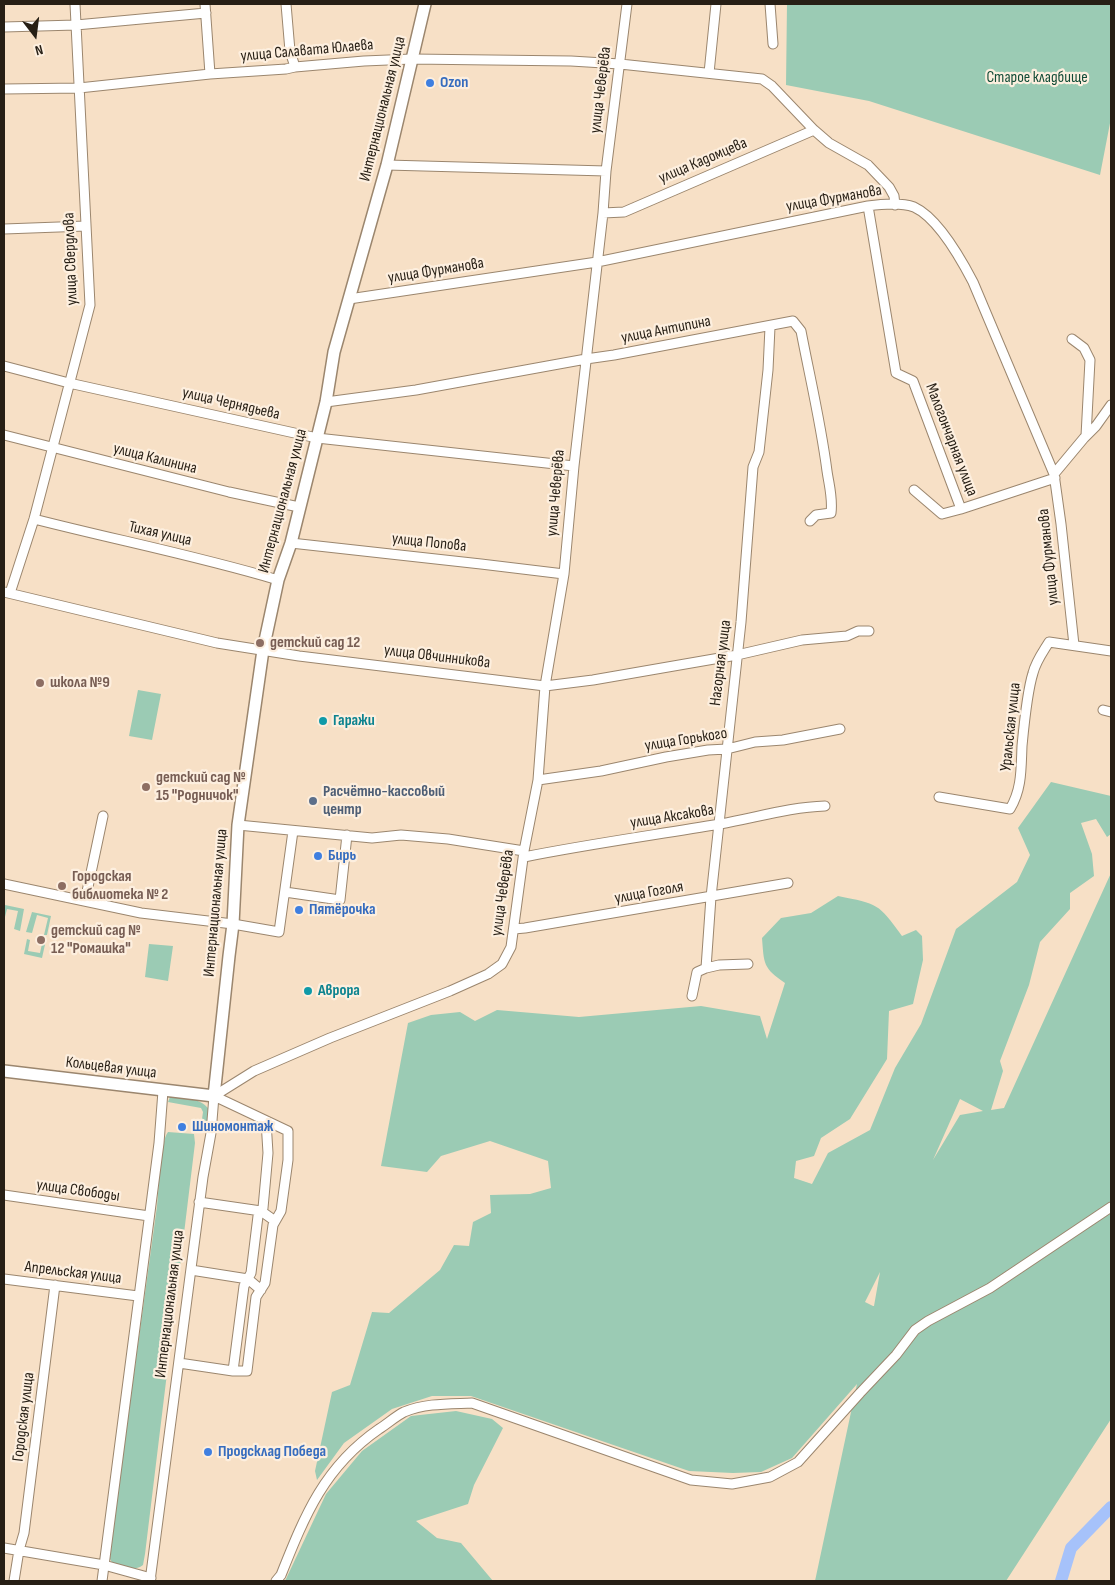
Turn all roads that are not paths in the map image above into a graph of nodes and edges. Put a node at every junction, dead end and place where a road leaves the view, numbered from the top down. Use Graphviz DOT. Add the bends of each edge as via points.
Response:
graph roads {
  1 [pos="75,4"];
  2 [pos="286,4"];
  3 [pos="425,4"];
  4 [pos="627,4"];
  5 [pos="716,4"];
  6 [pos="770,4"];
  7 [pos="206,8"];
  8 [pos="76,24"];
  9 [pos="4,27"];
  10 [pos="773,44"];
  11 [pos="412,59"];
  12 [pos="620,64"];
  13 [pos="294,67"];
  14 [pos="710,73"];
  15 [pos="210,74"];
  16 [pos="79,88"];
  17 [pos="4,89"];
  18 [pos="814,130"];
  19 [pos="387,164"];
  20 [pos="606,171"];
  21 [pos="895,205"];
  22 [pos="868,206"];
  23 [pos="603,213"];
  24 [pos="86,226"];
  25 [pos="4,229"];
  26 [pos="597,262"];
  27 [pos="349,299"];
  28 [pos="770,327"];
  29 [pos="1072,338"];
  30 [pos="586,359"];
  31 [pos="4,366"];
  32 [pos="69,383"];
  33 [pos="326,402"];
  34 [pos="1111,405"];
  35 [pos="4,435"];
  36 [pos="1086,436"];
  37 [pos="317,438"];
  38 [pos="54,448"];
  39 [pos="574,466"];
  40 [pos="1055,476"];
  41 [pos="914,490"];
  42 [pos="299,507"];
  43 [pos="961,509"];
  44 [pos="34,520"];
  45 [pos="810,521"];
  46 [pos="291,543"];
  47 [pos="564,574"];
  48 [pos="278,580"];
  49 [pos="7,592"];
  50 [pos="869,631"];
  51 [pos="1074,645"];
  52 [pos="263,650"];
  53 [pos="1111,651"];
  54 [pos="737,655"];
  55 [pos="545,686"];
  56 [pos="840,729"];
  57 [pos="727,750"];
  58 [pos="538,780"];
  59 [pos="939,797"];
  60 [pos="825,806"];
  61 [pos="103,816"];
  62 [pos="720,824"];
  63 [pos="238,825"];
  64 [pos="293,831"];
  65 [pos="347,835"];
  66 [pos="524,854"];
  67 [pos="788,883"];
  68 [pos="4,884"];
  69 [pos="285,892"];
  70 [pos="711,897"];
  71 [pos="85,901"];
  72 [pos="233,924"];
  73 [pos="514,929"];
  74 [pos="748,964"];
  75 [pos="706,968"];
  76 [pos="692,996"];
  77 [pos="4,1071"];
  78 [pos="163,1091"];
  79 [pos="214,1096"];
  80 [pos="266,1121"];
  81 [pos="4,1195"];
  82 [pos="199,1202"];
  83 [pos="1111,1207"];
  84 [pos="261,1211"];
  85 [pos="149,1216"];
  86 [pos="275,1221"];
  87 [pos="191,1270"];
  88 [pos="4,1279"];
  89 [pos="248,1279"];
  90 [pos="55,1285"];
  91 [pos="261,1290"];
  92 [pos="138,1296"];
  93 [pos="179,1363"];
  94 [pos="233,1371"];
  95 [pos="4,1548"];
  96 [pos="19,1550"];
  97 [pos="104,1565"];
  98 [pos="151,1580"];
  99 [pos="14,1581"];
  100 [pos="102,1581"];
  101 [pos="276,1581"];
  1 -- 8 [label="street, улица Свердлова"];
  2 -- 13 [label="street"];
  3 -- 11 [label="main road, Интернациональная улица"];
  4 -- 12 [label="street, улица Чеверёва"];
  5 -- 14 [label="street"];
  6 -- 10 [label="street"];
  7 -- 8 [label="street"];
  7 -- 15 [label="street"];
  8 -- 9 [label="street"];
  8 -- 16 [label="street, улица Свердлова"];
  11 -- 12 [label="street, улица Салавата Юлаева"];
  11 -- 13 [label="street, улица Салавата Юлаева"];
  11 -- 19 [label="main road, Интернациональная улица"];
  12 -- 14 [label="street, улица Салавата Юлаева"];
  12 -- 20 [label="street, улица Чеверёва"];
  13 -- 15 [label="street, улица Салавата Юлаева"];
  14 -- 18 [label="street, улица Салавата Юлаева" via="762,79"];
  15 -- 16 [label="street, улица Салавата Юлаева"];
  16 -- 17 [label="street, улица Салавата Юлаева"];
  16 -- 24 [label="street, улица Свердлова"];
  18 -- 21 [label="street" via="829,143 868,165 889,187"];
  18 -- 23 [label="street, улица Кадомцева" via="624,212"];
  19 -- 20 [label="street"];
  19 -- 27 [label="main road, Интернациональная улица"];
  20 -- 23 [label="street, улица Чеверёва"];
  21 -- 22 [label="street, улица Фурманова"];
  21 -- 40 [label="street, улица Фурманова" via="913,207 927,217 959,256"];
  22 -- 26 [label="street, улица Фурманова"];
  22 -- 43 [label="street, Малогончарная улица" via="896,373 913,381"];
  23 -- 26 [label="street, улица Чеверёва"];
  24 -- 25 [label="street"];
  24 -- 32 [label="street, улица Свердлова" via="90,305"];
  26 -- 27 [label="street, улица Фурманова"];
  26 -- 30 [label="street, улица Чеверёва"];
  27 -- 33 [label="main road, Интернациональная улица" via="334,352"];
  28 -- 30 [label="street, улица Антипина"];
  28 -- 45 [label="street, улица Антипина" via="793,321 801,331 822,432 833,500 831,513 816,515"];
  28 -- 54 [label="street, Нагорная улица" via="759,452 753,467"];
  29 -- 36 [label="street" via="1084,348 1090,360"];
  30 -- 33 [label="street, улица Антипина" via="416,390"];
  30 -- 39 [label="street, улица Чеверёва"];
  31 -- 32 [label="street, улица Чернядьева"];
  32 -- 37 [label="street, улица Чернядьева"];
  32 -- 38 [label="street, улица Свердлова"];
  33 -- 37 [label="main road, Интернациональная улица"];
  34 -- 36 [label="street"];
  35 -- 38 [label="street, улица Калинина"];
  36 -- 40 [label="street"];
  37 -- 39 [label="street, улица Чернядьева"];
  37 -- 42 [label="main road, Интернациональная улица"];
  38 -- 42 [label="street, улица Калинина"];
  38 -- 44 [label="street, улица Свердлова"];
  39 -- 47 [label="street, улица Чеверёва"];
  40 -- 43 [label="street, Малогончарная улица"];
  40 -- 51 [label="street, улица Фурманова"];
  41 -- 43 [label="street" via="942,514"];
  42 -- 46 [label="main road, Интернациональная улица"];
  44 -- 48 [label="street, Тихая улица"];
  44 -- 49 [label="street, улица Свердлова"];
  46 -- 47 [label="street, улица Попова"];
  46 -- 48 [label="main road, Интернациональная улица"];
  47 -- 55 [label="street, улица Чеверёва"];
  48 -- 52 [label="main road, Интернациональная улица"];
  49 -- 52 [label="street, улица Овчинникова" via="153,629"];
  50 -- 54 [label="street, улица Овчинникова" via="802,640"];
  51 -- 53 [label="street, Уральская улица"];
  51 -- 59 [label="street, Уральская улица" via="1049,642 1032,673 1022,745 1021,783 1010,809"];
  52 -- 55 [label="street, улица Овчинникова"];
  52 -- 63 [label="main road, Интернациональная улица"];
  54 -- 55 [label="street, улица Овчинникова"];
  54 -- 57 [label="street, Нагорная улица"];
  55 -- 58 [label="street, улица Чеверёва"];
  56 -- 57 [label="street, улица Горького" via="755,742"];
  57 -- 58 [label="street, улица Горького" via="708,750"];
  57 -- 62 [label="street, Нагорная улица"];
  58 -- 66 [label="street, улица Чеверёва"];
  60 -- 62 [label="street, улица Аксакова"];
  61 -- 71 [label="street"];
  62 -- 66 [label="street, улица Аксакова"];
  62 -- 70 [label="street, Нагорная улица"];
  63 -- 64 [label="street, улица Аксакова"];
  63 -- 72 [label="main road, Интернациональная улица"];
  64 -- 65 [label="street, улица Аксакова"];
  64 -- 69 [label="street"];
  65 -- 66 [label="street, улица Аксакова" via="439,838"];
  65 -- 69 [label="street" via="340,900"];
  66 -- 73 [label="street, улица Чеверёва"];
  67 -- 70 [label="street, улица Гоголя"];
  68 -- 71 [label="street"];
  69 -- 72 [label="street" via="279,932"];
  70 -- 73 [label="street, улица Гоголя"];
  70 -- 75 [label="street, Нагорная улица"];
  71 -- 72 [label="street" via="141,913"];
  72 -- 79 [label="main road, Интернациональная улица"];
  73 -- 79 [label="street, улица Чеверёва" via="511,947 502,964 488,974 254,1071"];
  74 -- 75 [label="street"];
  75 -- 76 [label="street, Нагорная улица" via="697,972"];
  77 -- 78 [label="main road, Кольцевая улица"];
  78 -- 79 [label="main road, Кольцевая улица"];
  78 -- 85 [label="street, Интернациональная улица"];
  79 -- 80 [label="street"];
  79 -- 82 [label="street, Интернациональная улица"];
  80 -- 84 [label="street" via="268,1153"];
  80 -- 86 [label="street" via="288,1131 288,1160 280,1211"];
  81 -- 85 [label="street, улица Свободы"];
  82 -- 84 [label="street"];
  82 -- 87 [label="street, Интернациональная улица"];
  83 -- 101 [label="street" via="990,1288 915,1330 798,1462 770,1477 732,1484 691,1480 472,1403 434,1404 403,1412 339,1463 316,1496"];
  84 -- 86 [label="street"];
  84 -- 89 [label="street"];
  85 -- 92 [label="street, Интернациональная улица"];
  86 -- 91 [label="street" via="266,1283"];
  87 -- 89 [label="street"];
  87 -- 93 [label="street, Интернациональная улица"];
  88 -- 90 [label="street, Апрельская улица"];
  89 -- 91 [label="street"];
  89 -- 94 [label="street" via="244,1286"];
  90 -- 92 [label="street, Апрельская улица"];
  90 -- 96 [label="street, Городская улица" via="24,1532"];
  91 -- 94 [label="street" via="256,1297 247,1371"];
  92 -- 97 [label="street, Интернациональная улица"];
  93 -- 94 [label="street"];
  93 -- 98 [label="street, Интернациональная улица"];
  95 -- 96 [label="street"];
  96 -- 97 [label="street"];
  96 -- 99 [label="street, Городская улица"];
  97 -- 98 [label="street"];
  97 -- 100 [label="street, Интернациональная улица"];
}
